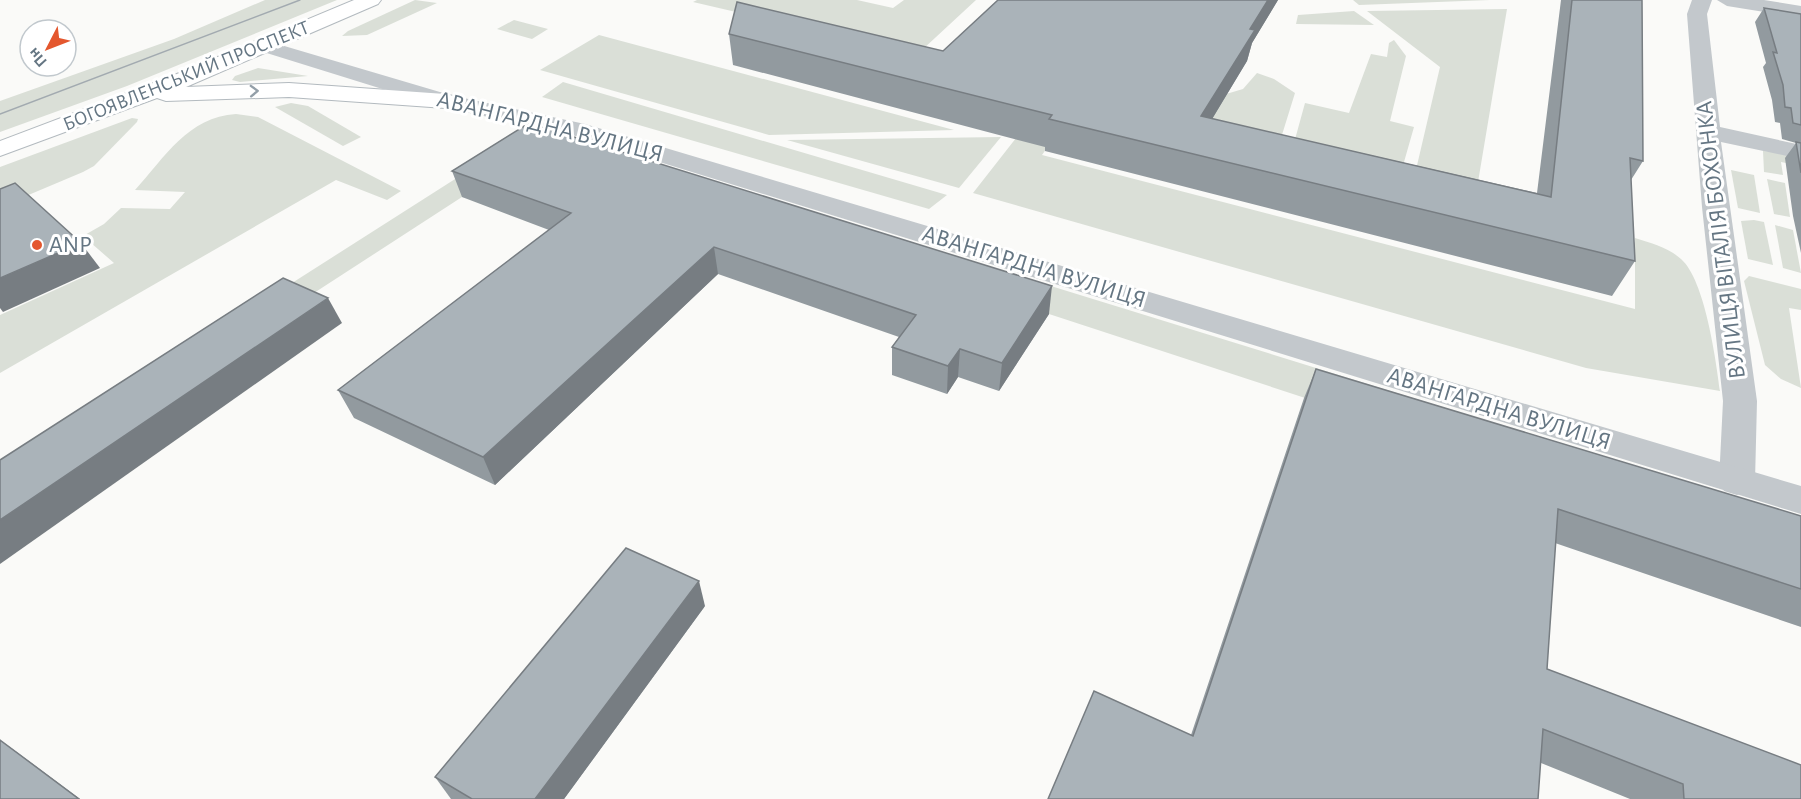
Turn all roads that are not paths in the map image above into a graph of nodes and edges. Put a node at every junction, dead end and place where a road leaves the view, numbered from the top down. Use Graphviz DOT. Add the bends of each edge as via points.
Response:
graph roads {
  1 [pos="371,0"];
  2 [pos="1702,0"];
  3 [pos="1727,0"];
  4 [pos="1801,12"];
  5 [pos="264,46"];
  6 [pos="144,95"];
  7 [pos="446,101"];
  8 [pos="1708,132"];
  9 [pos="0,149"];
  10 [pos="1801,153"];
  11 [pos="1737,481"];
  12 [pos="1801,500"];
  1 -- 5 [label="main road, БОГОЯВЛЕНСЬКИЙ ПРОСПЕКТ"];
  2 -- 8 [label="street, ВУЛИЦЯ ВІТАЛІЯ БОХОНКА" via="1697,14"];
  3 -- 4 [label="street"];
  5 -- 6 [label="main road, БОГОЯВЛЕНСЬКИЙ ПРОСПЕКТ"];
  5 -- 7 [label="street, АВАНГАРДНА ВУЛИЦЯ"];
  6 -- 7 [label="main road, one-way" via="288,90"];
  6 -- 9 [label="main road, БОГОЯВЛЕНСЬКИЙ ПРОСПЕКТ"];
  7 -- 11 [label="street, АВАНГАРДНА ВУЛИЦЯ" via="577,129"];
  8 -- 10 [label="street"];
  8 -- 11 [label="street, ВУЛИЦЯ ВІТАЛІЯ БОХОНКА" via="1740,401"];
  11 -- 12 [label="street, АВАНГАРДНА ВУЛИЦЯ"];
}
